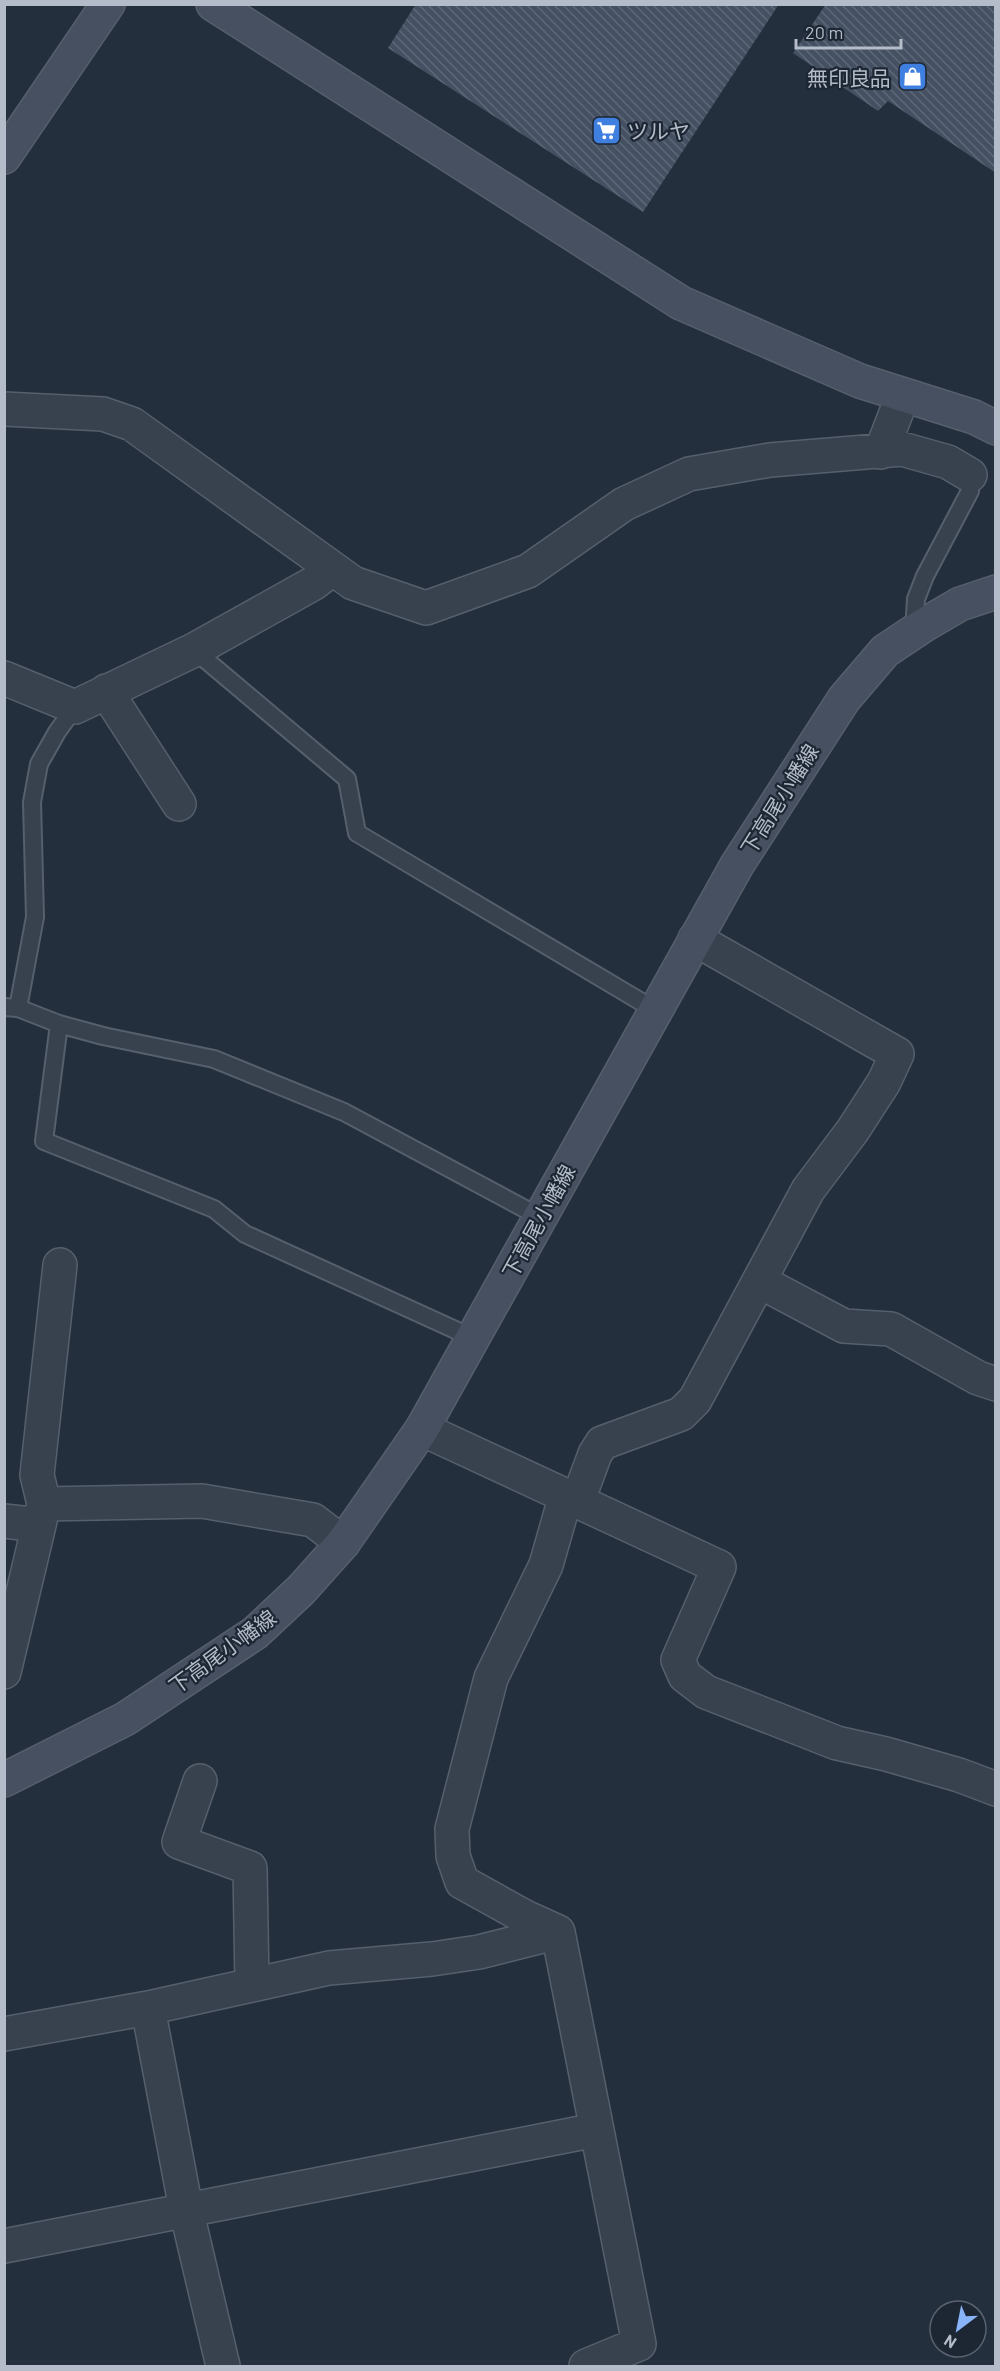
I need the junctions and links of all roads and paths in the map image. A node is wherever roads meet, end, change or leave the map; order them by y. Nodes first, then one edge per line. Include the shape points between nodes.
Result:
1 (108, 4) edge
2 (213, 4) edge
3 (4, 157) edge
4 (903, 395) junction
5 (4, 409) edge
6 (996, 428) edge
7 (881, 452) junction
8 (970, 475) joint
9 (332, 569) junction
10 (996, 592) edge
11 (914, 632) junction
12 (194, 650) junction
13 (4, 678) edge
14 (106, 692) junction
15 (75, 707) junction
16 (178, 804) dead end
17 (695, 939) junction
18 (11, 1007) edge
19 (656, 1010) junction
20 (58, 1024) junction
21 (540, 1217) junction
22 (60, 1265) dead end
23 (759, 1281) junction
24 (473, 1338) junction
25 (996, 1384) edge
26 (422, 1429) junction
27 (572, 1498) junction
28 (41, 1515) junction
29 (4, 1521) edge
30 (342, 1543) junction
31 (4, 1672) edge
32 (4, 1780) edge
33 (200, 1781) dead end
34 (996, 1789) edge
35 (558, 1932) junction
36 (252, 1985) junction
37 (148, 2008) junction
38 (4, 2034) edge
39 (596, 2130) junction
40 (186, 2210) junction
41 (4, 2246) edge
42 (223, 2367) edge
43 (586, 2367) edge

1 - 3 main road
2 - 4 main road via 681,303 860,381
4 - 6 main road via 974,417
4 - 7 street
5 - 9 street via 103,414 132,424
7 - 8 street via 902,449 948,462
7 - 9 street via 770,460 688,474 624,504 528,571 426,608 353,584
8 - 11 lane via 970,491 916,599
9 - 12 street
10 - 11 main road, 下高尾小幡線 via 960,604
11 - 17 main road, 下高尾小幡線 via 885,651 844,699 737,865
12 - 14 street
12 - 19 lane via 346,779 357,833
13 - 15 street
14 - 15 street
14 - 16 street
15 - 18 lane via 39,764 32,802 35,917
17 - 19 main road, 下高尾小幡線
17 - 23 street via 897,1054 853,1130 808,1190
18 - 20 lane
19 - 21 main road, 下高尾小幡線
20 - 21 lane via 214,1059 344,1112
20 - 24 lane via 44,1141 214,1209 245,1234
21 - 24 main road, 下高尾小幡線
22 - 28 street via 37,1475
23 - 25 street via 844,1326 891,1329 978,1378
23 - 27 street via 695,1400 681,1414 602,1443
24 - 26 main road, 下高尾小幡線
26 - 27 street
26 - 30 main road, 下高尾小幡線
27 - 34 street via 719,1568 678,1660 685,1676 706,1692 837,1743 959,1775
27 - 35 street via 546,1565 491,1678 452,1829 453,1856 462,1882
28 - 29 street
28 - 30 street via 202,1502 314,1520
28 - 31 street
30 - 32 main road, 下高尾小幡線 via 301,1590 255,1633 125,1719
33 - 36 street via 178,1842 250,1868
35 - 36 street via 478,1952 328,1968
35 - 39 street
36 - 37 street
37 - 38 street
37 - 40 street
39 - 40 street
39 - 43 street via 639,2343
40 - 41 street
40 - 42 street

